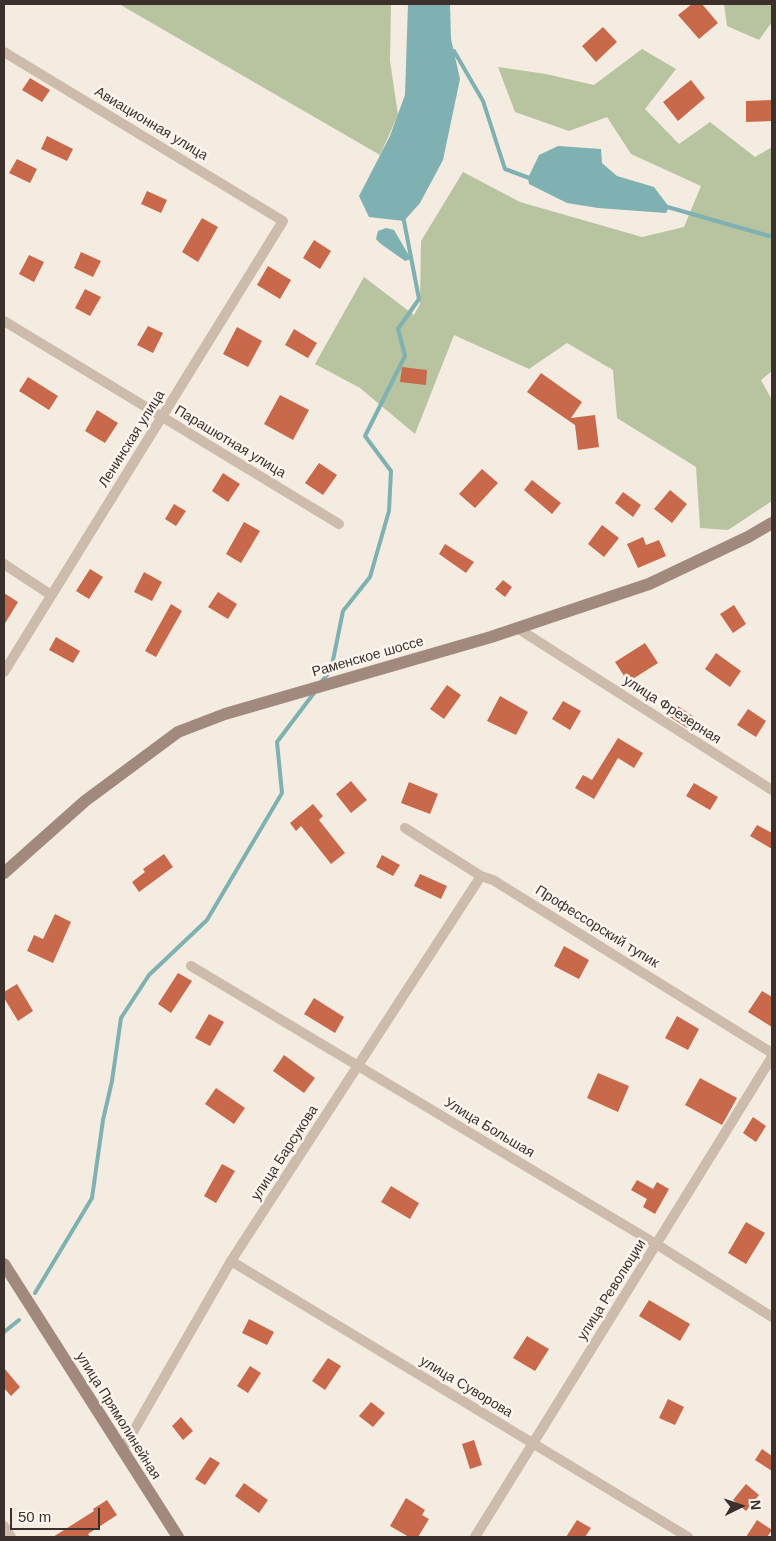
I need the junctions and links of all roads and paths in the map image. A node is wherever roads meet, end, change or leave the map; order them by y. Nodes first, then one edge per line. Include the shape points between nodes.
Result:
1 (4, 52) edge
2 (283, 220) joint
3 (4, 321) edge
4 (162, 417) junction
5 (772, 522) edge
6 (339, 524) dead end
7 (4, 564) edge
8 (51, 595) junction
9 (517, 628) junction
10 (4, 672) edge
11 (772, 790) edge
12 (405, 828) dead end
13 (6, 869) edge
14 (480, 876) junction
15 (191, 966) dead end
16 (772, 1053) edge
17 (772, 1057) edge
18 (358, 1066) junction
19 (656, 1244) junction
20 (231, 1261) junction
21 (4, 1264) edge
22 (772, 1317) edge
23 (534, 1444) junction
24 (122, 1450) junction
25 (4, 1526) edge
26 (11, 1537) edge
27 (178, 1537) edge
28 (475, 1537) edge
29 (688, 1537) edge

1 - 2 street, Авиационная улица
2 - 4 street, Ленинская улица
3 - 4 street, Парашютная улица
4 - 6 street, Парашютная улица
4 - 8 street, Ленинская улица
5 - 9 main road, Раменское шоссе via 748,538 648,584
7 - 8 street
8 - 10 street, Ленинская улица
9 - 11 street, улица Фрезерная
9 - 13 main road, Раменское шоссе via 225,714 178,732 85,801
12 - 14 street, Профессорский тупик
14 - 16 street, Профессорский тупик via 493,880
14 - 18 street, улица Барсукова
15 - 18 street, Улица Большая
17 - 19 street, улица Революции
18 - 19 street, Улица Большая
18 - 20 street, улица Барсукова
19 - 22 street, Улица Большая
19 - 23 street, улица Революции
20 - 23 street, улица Суворова
20 - 24 street, улица Барсукова
21 - 24 main road, улица Прямолинейная
23 - 28 street, улица Революции
23 - 29 street, улица Суворова
24 - 27 main road, улица Прямолинейная
25 - 26 street

